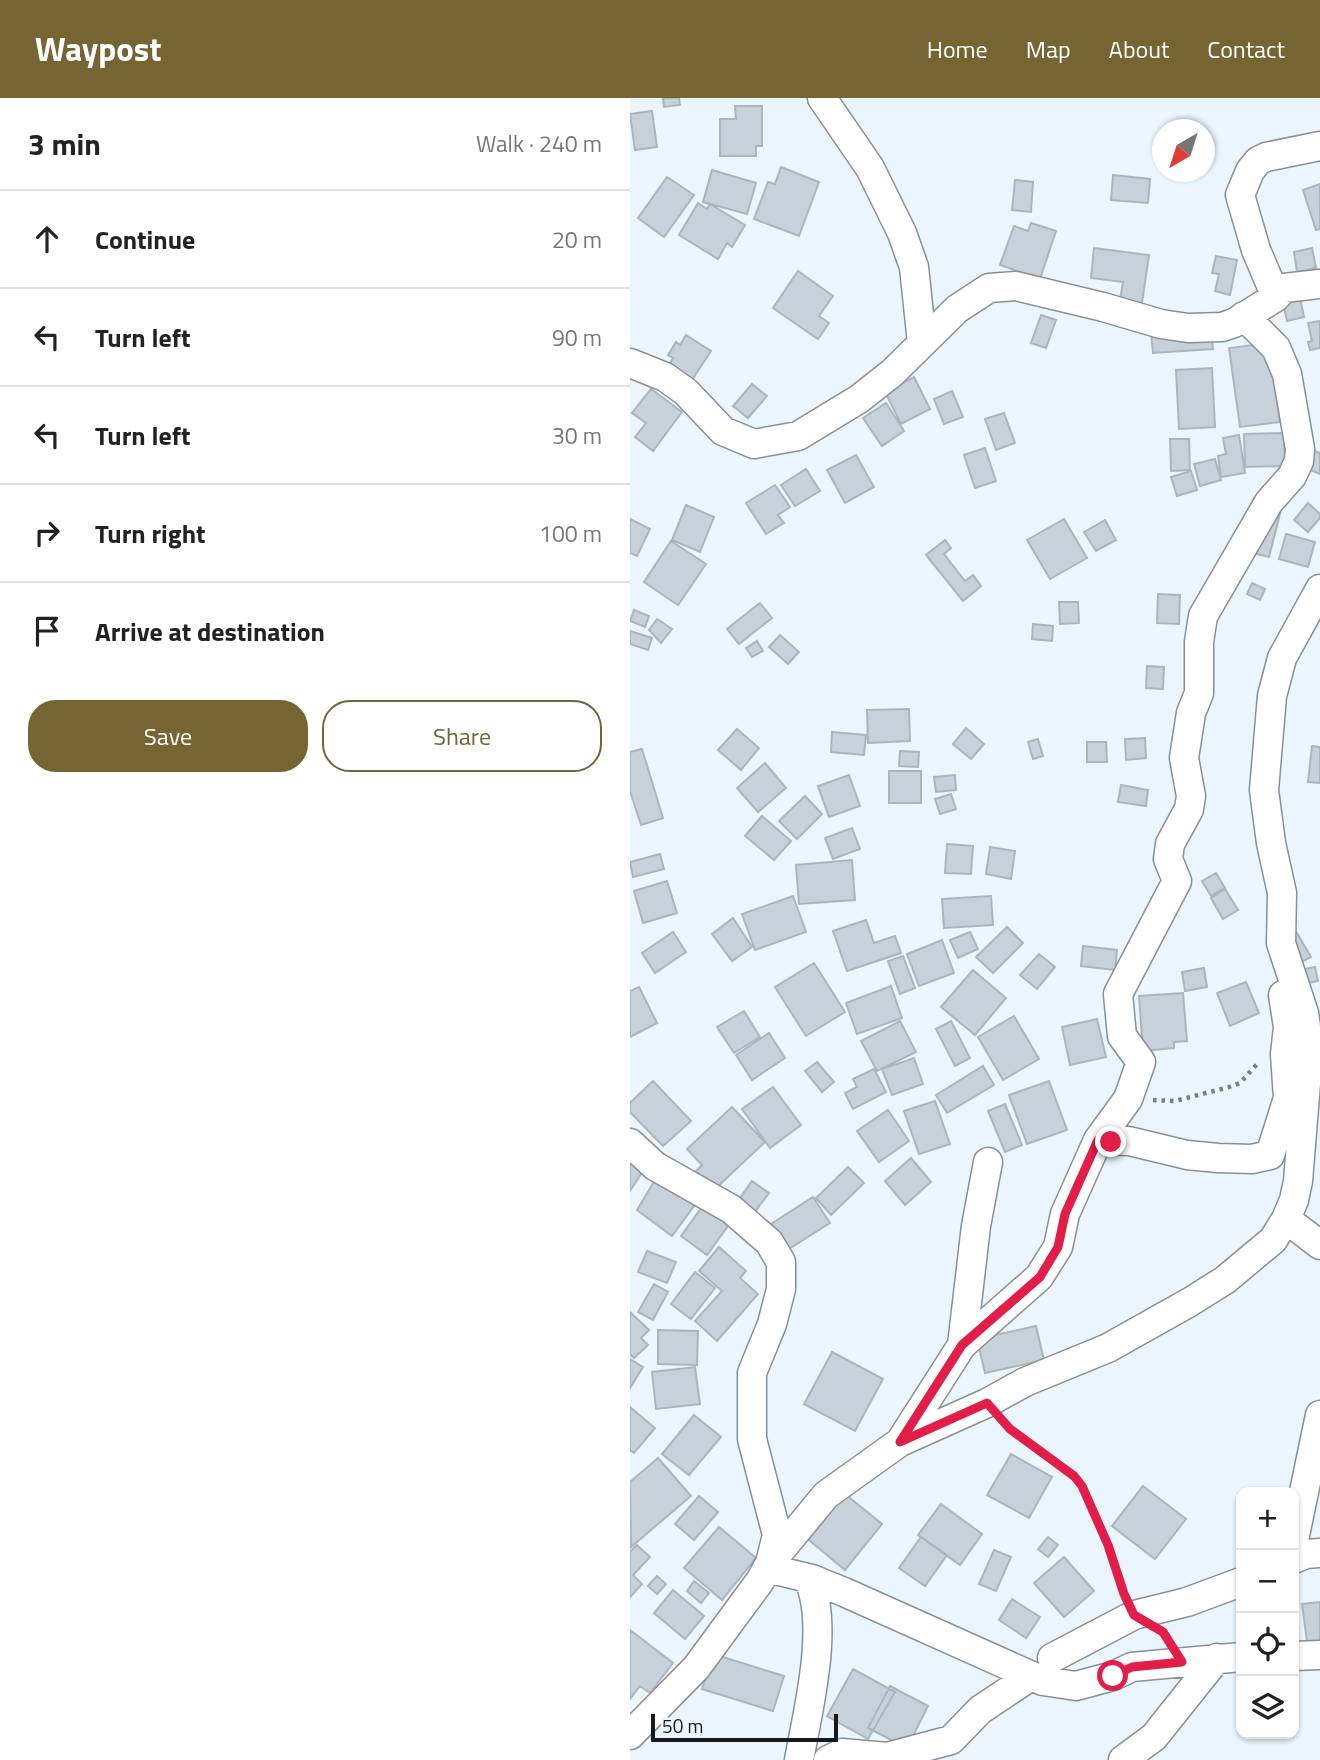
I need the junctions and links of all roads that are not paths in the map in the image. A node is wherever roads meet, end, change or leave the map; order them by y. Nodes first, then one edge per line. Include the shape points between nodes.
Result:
1 (822, 98) edge
2 (1320, 146) edge
3 (1320, 284) edge
4 (1276, 298) junction
5 (1244, 316) junction
6 (922, 343) junction
7 (630, 363) edge
8 (1320, 590) edge
9 (1283, 993) dead end
10 (1098, 1140) junction
11 (630, 1143) edge
12 (988, 1162) dead end
13 (1286, 1219) junction
14 (1320, 1245) edge
15 (962, 1345) junction
16 (1320, 1415) edge
17 (900, 1442) junction
18 (1299, 1516) edge
19 (1320, 1553) edge
20 (1299, 1557) edge
21 (769, 1566) junction
22 (808, 1578) junction
23 (1236, 1584) edge
24 (1320, 1654) edge
25 (1299, 1656) edge
26 (1229, 1658) edge
27 (1042, 1667) junction
28 (630, 1735) edge
29 (799, 1760) edge
30 (828, 1760) edge
31 (1123, 1760) edge

1 - 6 street via 870,168 902,233 914,267
2 - 4 street via 1258,161 1240,195
3 - 4 street via 1284,288
4 - 5 street
5 - 6 street via 1222,327 1188,328 1016,286 989,288 957,309
5 - 10 street via 1276,348 1287,374 1299,461 1269,502 1203,616 1199,693 1184,758 1191,796 1168,859 1177,881 1118,994 1122,1036 1141,1062 1128,1099
6 - 7 street via 859,399 798,436 754,444 723,431 665,377
8 - 13 street via 1282,658 1272,696 1264,790 1282,893 1281,943 1304,1013 1308,1042 1298,1181
9 - 10 street via 1288,1098 1270,1154 1252,1159 1218,1158 1129,1141
10 - 15 street via 1049,1264
11 - 21 street via 655,1166 732,1209 769,1242 781,1262 781,1289 751,1386 752,1438 777,1535
12 - 15 street
13 - 14 street
13 - 17 street via 1256,1255 1190,1303 1108,1348
15 - 17 street
16 - 18 street
17 - 21 street via 826,1495
19 - 20 street
21 - 22 street
21 - 28 street via 696,1668
22 - 27 street
22 - 29 street via 817,1602 817,1640
23 - 27 street via 1134,1615
24 - 25 street
26 - 27 street via 1132,1667 1076,1686 1043,1681
26 - 31 street via 1154,1737
27 - 30 street via 980,1710 951,1740 887,1756 842,1753

